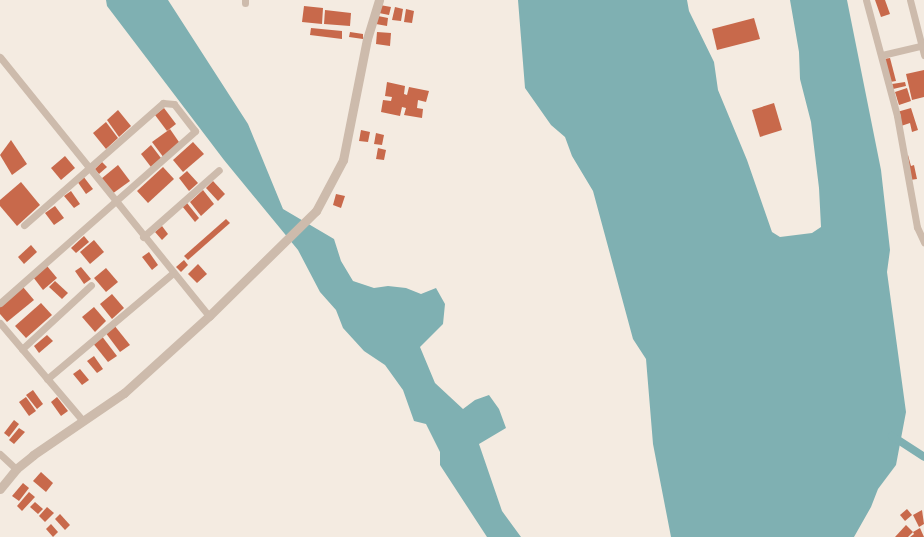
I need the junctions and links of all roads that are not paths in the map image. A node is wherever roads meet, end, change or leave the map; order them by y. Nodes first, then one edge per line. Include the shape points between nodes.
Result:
1 (379, 0) edge
2 (866, 0) edge
3 (910, 0) edge
4 (923, 45) edge
5 (882, 55) junction
6 (924, 55) edge
7 (0, 57) edge
8 (90, 170) junction
9 (219, 170) dead end
10 (116, 203) junction
11 (24, 225) dead end
12 (143, 237) junction
13 (924, 242) edge
14 (173, 273) junction
15 (91, 285) dead end
16 (0, 303) edge
17 (209, 316) junction
18 (0, 323) edge
19 (22, 349) junction
20 (48, 379) junction
21 (84, 421) junction
22 (0, 454) edge
23 (16, 469) junction
24 (0, 488) edge

1 - 17 street via 367,39 343,160 316,211
2 - 5 street
3 - 4 street
4 - 5 street
4 - 6 street
5 - 13 street via 897,116 917,228
7 - 8 street
8 - 10 street
8 - 10 street via 163,103 174,104 189,121 195,132
8 - 11 street
9 - 12 street
10 - 12 street
10 - 16 street
12 - 14 street
14 - 17 street
14 - 20 street
15 - 19 street
17 - 21 street via 124,393
18 - 19 street
19 - 20 street
20 - 21 street
21 - 23 street
22 - 23 street
23 - 24 street

